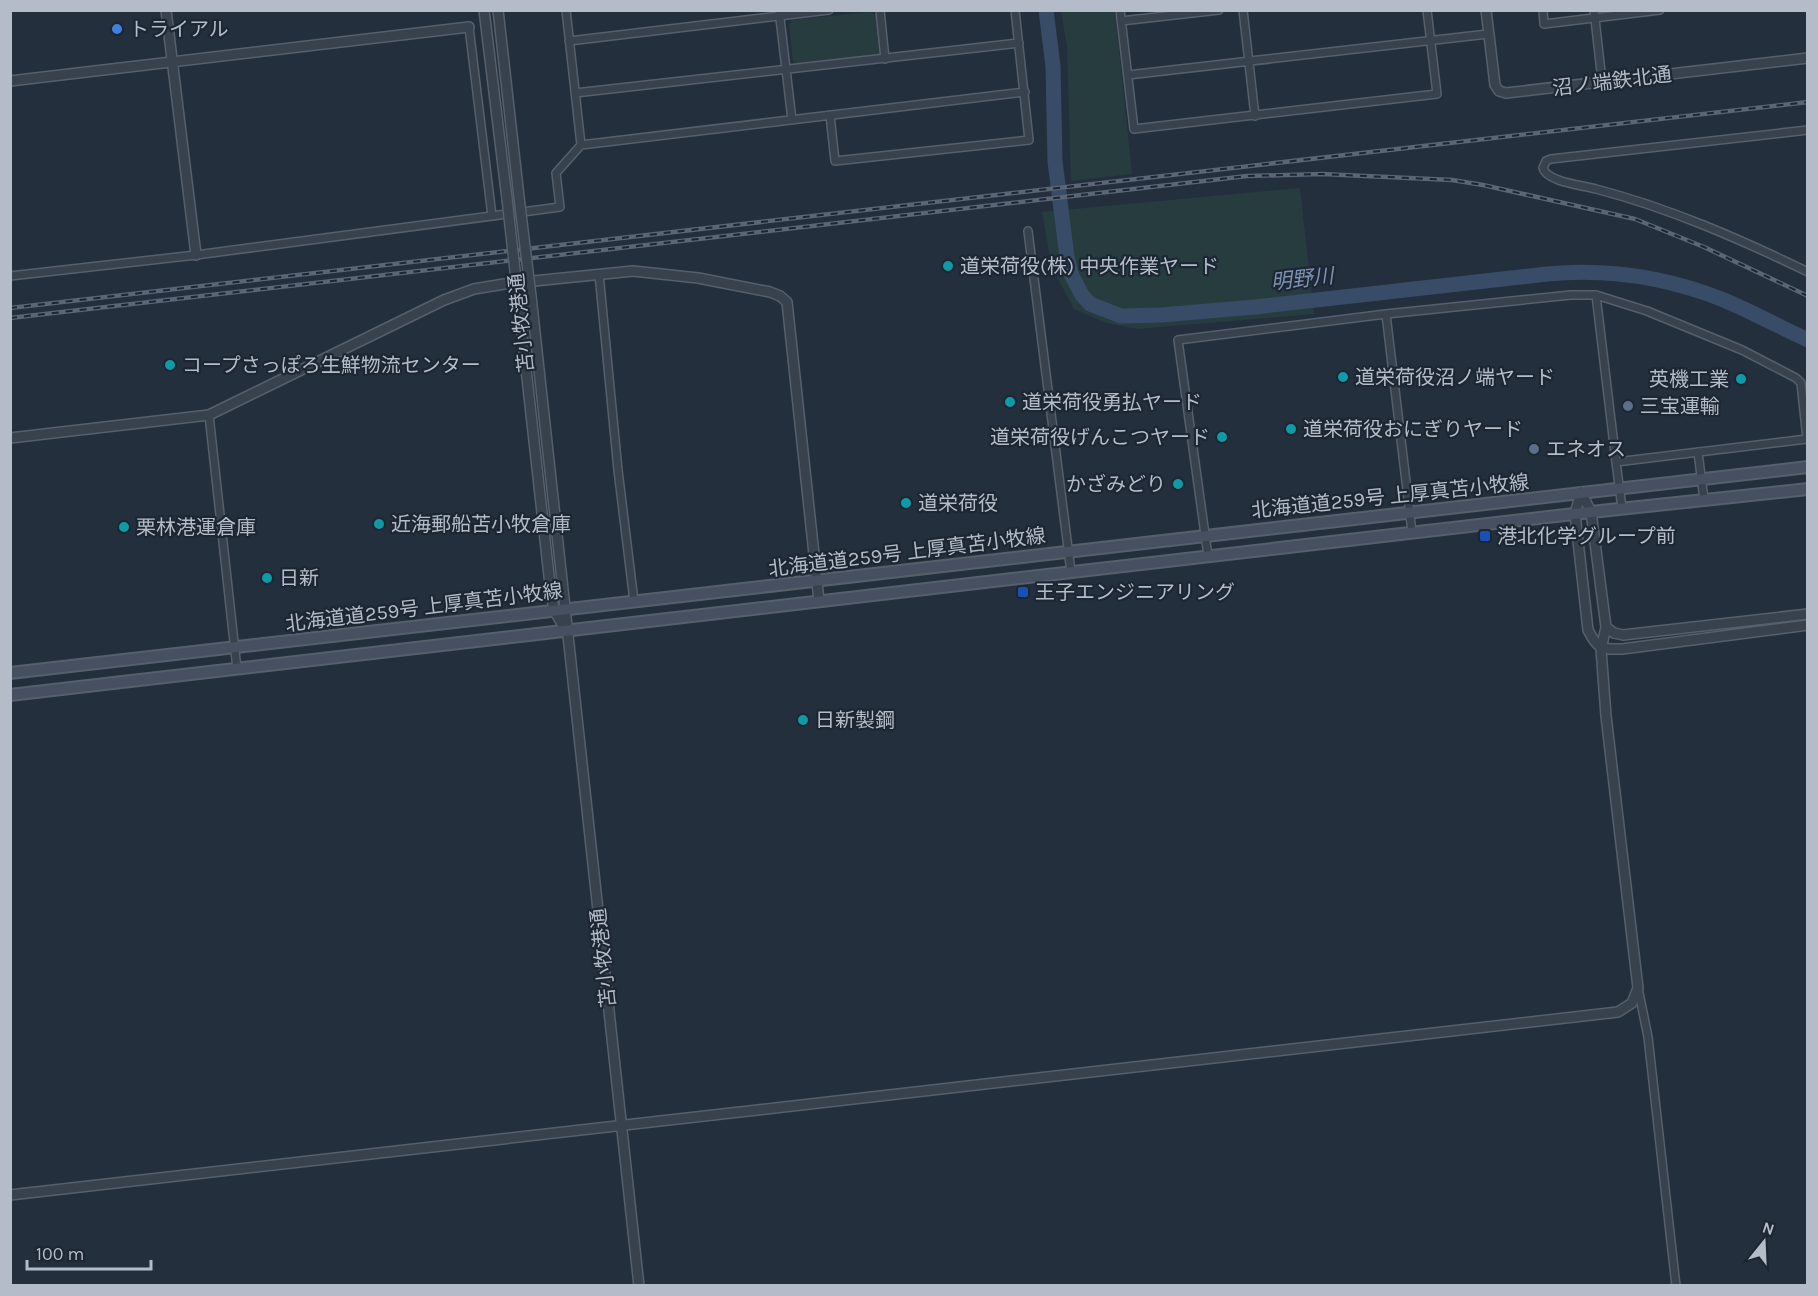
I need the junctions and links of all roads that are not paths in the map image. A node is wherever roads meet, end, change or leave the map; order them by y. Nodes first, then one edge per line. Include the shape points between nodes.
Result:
1 (166, 10) edge
2 (484, 10) edge
3 (498, 10) edge
4 (566, 10) edge
5 (829, 10) edge
6 (880, 10) edge
7 (1015, 10) edge
8 (1120, 10) edge
9 (1219, 10) edge
10 (1243, 10) edge
11 (1427, 10) edge
12 (1486, 10) edge
13 (1543, 10) edge
14 (1660, 10) edge
15 (780, 13) edge
16 (1594, 14) edge
17 (1121, 21) junction
18 (469, 27) joint
19 (1488, 34) junction
20 (568, 40) junction
21 (1431, 41) junction
22 (1019, 44) junction
23 (1808, 58) edge
24 (885, 59) junction
25 (1249, 61) junction
26 (172, 63) junction
27 (786, 70) junction
28 (1128, 75) junction
29 (10, 81) edge
30 (1602, 81) junction
31 (1025, 92) junction
32 (575, 93) junction
33 (830, 115) junction
34 (1255, 116) junction
35 (792, 120) junction
36 (1808, 130) edge
37 (581, 145) junction
38 (492, 216) junction
39 (1028, 231) dead end
40 (196, 255) junction
41 (1808, 272) edge
42 (598, 273) junction
43 (10, 276) edge
44 (1596, 295) junction
45 (1386, 314) junction
46 (209, 415) junction
47 (10, 438) edge
48 (1698, 452) junction
49 (1616, 462) junction
50 (1808, 467) edge
51 (1701, 479) junction
52 (1620, 488) junction
53 (1808, 489) edge
54 (1581, 492) junction
55 (1704, 500) junction
56 (1622, 508) junction
57 (1409, 511) junction
58 (1591, 512) junction
59 (1575, 514) junction
60 (1412, 532) junction
61 (1205, 535) junction
62 (1068, 551) junction
63 (1208, 556) junction
64 (1071, 572) junction
65 (816, 580) junction
66 (634, 601) junction
67 (819, 601) junction
68 (566, 609) junction
69 (554, 610) junction
70 (1808, 614) edge
71 (1808, 625) edge
72 (1605, 627) junction
73 (566, 631) junction
74 (234, 647) junction
75 (1601, 649) junction
76 (237, 669) junction
77 (10, 673) edge
78 (10, 695) edge
79 (1638, 988) junction
80 (622, 1125) junction
81 (10, 1195) edge
82 (639, 1286) edge
83 (1676, 1286) edge

1 - 26 street
2 - 69 street, 苫小牧港通, bridge
3 - 68 street, 苫小牧港通, bridge
4 - 20 street
5 - 15 street
6 - 24 street
7 - 22 street
8 - 17 street
9 - 17 street
10 - 25 street
11 - 21 street
12 - 19 street, 沼ノ端鉄北通
13 - 16 street via 1544,24
14 - 16 street
15 - 20 street
15 - 27 street
16 - 30 street
17 - 28 street
18 - 26 street
18 - 38 street
19 - 21 street
19 - 30 street, 沼ノ端鉄北通 via 1499,91
20 - 32 street
21 - 25 street
21 - 34 street via 1437,94
22 - 24 street
22 - 31 street
23 - 30 street, 沼ノ端鉄北通
24 - 27 street
25 - 28 street
25 - 34 street
26 - 29 street
26 - 40 street
27 - 32 street
27 - 35 street
28 - 34 street via 1134,129
31 - 33 street
31 - 33 street via 1029,140 835,161
32 - 37 street
33 - 35 street
35 - 37 street
36 - 41 street via 1551,159 1543,168 1551,178 1680,216
37 - 38 street via 556,173 560,207
38 - 40 street
39 - 62 street
40 - 43 street
42 - 46 street via 474,289
42 - 65 street via 633,271 698,278 770,292 787,302
42 - 66 street
44 - 45 street via 1571,294
44 - 48 street via 1705,334 1801,383 1807,439
44 - 49 street
45 - 57 street
45 - 61 street via 1178,340
46 - 47 street
46 - 74 street
48 - 49 street
48 - 51 street
49 - 52 street
50 - 51 main road, 北海道道259号 上厚真苫小牧線
51 - 52 main road, 北海道道259号 上厚真苫小牧線
51 - 55 street
52 - 54 main road, 北海道道259号 上厚真苫小牧線
52 - 56 street
53 - 55 main road, 北海道道259号 上厚真苫小牧線
54 - 57 main road, 北海道道259号 上厚真苫小牧線
54 - 58 street
54 - 59 street
55 - 56 main road, 北海道道259号 上厚真苫小牧線
56 - 58 main road, 北海道道259号 上厚真苫小牧線
57 - 60 street
57 - 61 main road, 北海道道259号 上厚真苫小牧線
58 - 59 main road, 北海道道259号 上厚真苫小牧線
58 - 72 street
59 - 60 main road, 北海道道259号 上厚真苫小牧線
59 - 75 street via 1588,630
60 - 63 main road, 北海道道259号 上厚真苫小牧線
61 - 62 main road, 北海道道259号 上厚真苫小牧線
61 - 63 street
62 - 64 street
62 - 65 main road, 北海道道259号 上厚真苫小牧線
63 - 64 main road, 北海道道259号 上厚真苫小牧線
64 - 67 main road, 北海道道259号 上厚真苫小牧線
65 - 66 main road, 北海道道259号 上厚真苫小牧線
65 - 67 street
66 - 68 main road, 北海道道259号 上厚真苫小牧線
67 - 73 main road, 北海道道259号 上厚真苫小牧線
68 - 69 main road, 北海道道259号 上厚真苫小牧線
68 - 73 street, 苫小牧港通
69 - 73 street, 苫小牧港通
69 - 74 main road, 北海道道259号 上厚真苫小牧線
70 - 72 street via 1623,635
71 - 75 street via 1622,650
72 - 75 street
73 - 76 main road, 北海道道259号 上厚真苫小牧線
73 - 80 street, 苫小牧港通
74 - 76 street
74 - 77 main road, 北海道道259号 上厚真苫小牧線
75 - 79 street
76 - 78 main road, 北海道道259号 上厚真苫小牧線
79 - 80 street via 1632,1003 1618,1012
79 - 83 street via 1648,1037
80 - 81 street
80 - 82 street, 苫小牧港通

